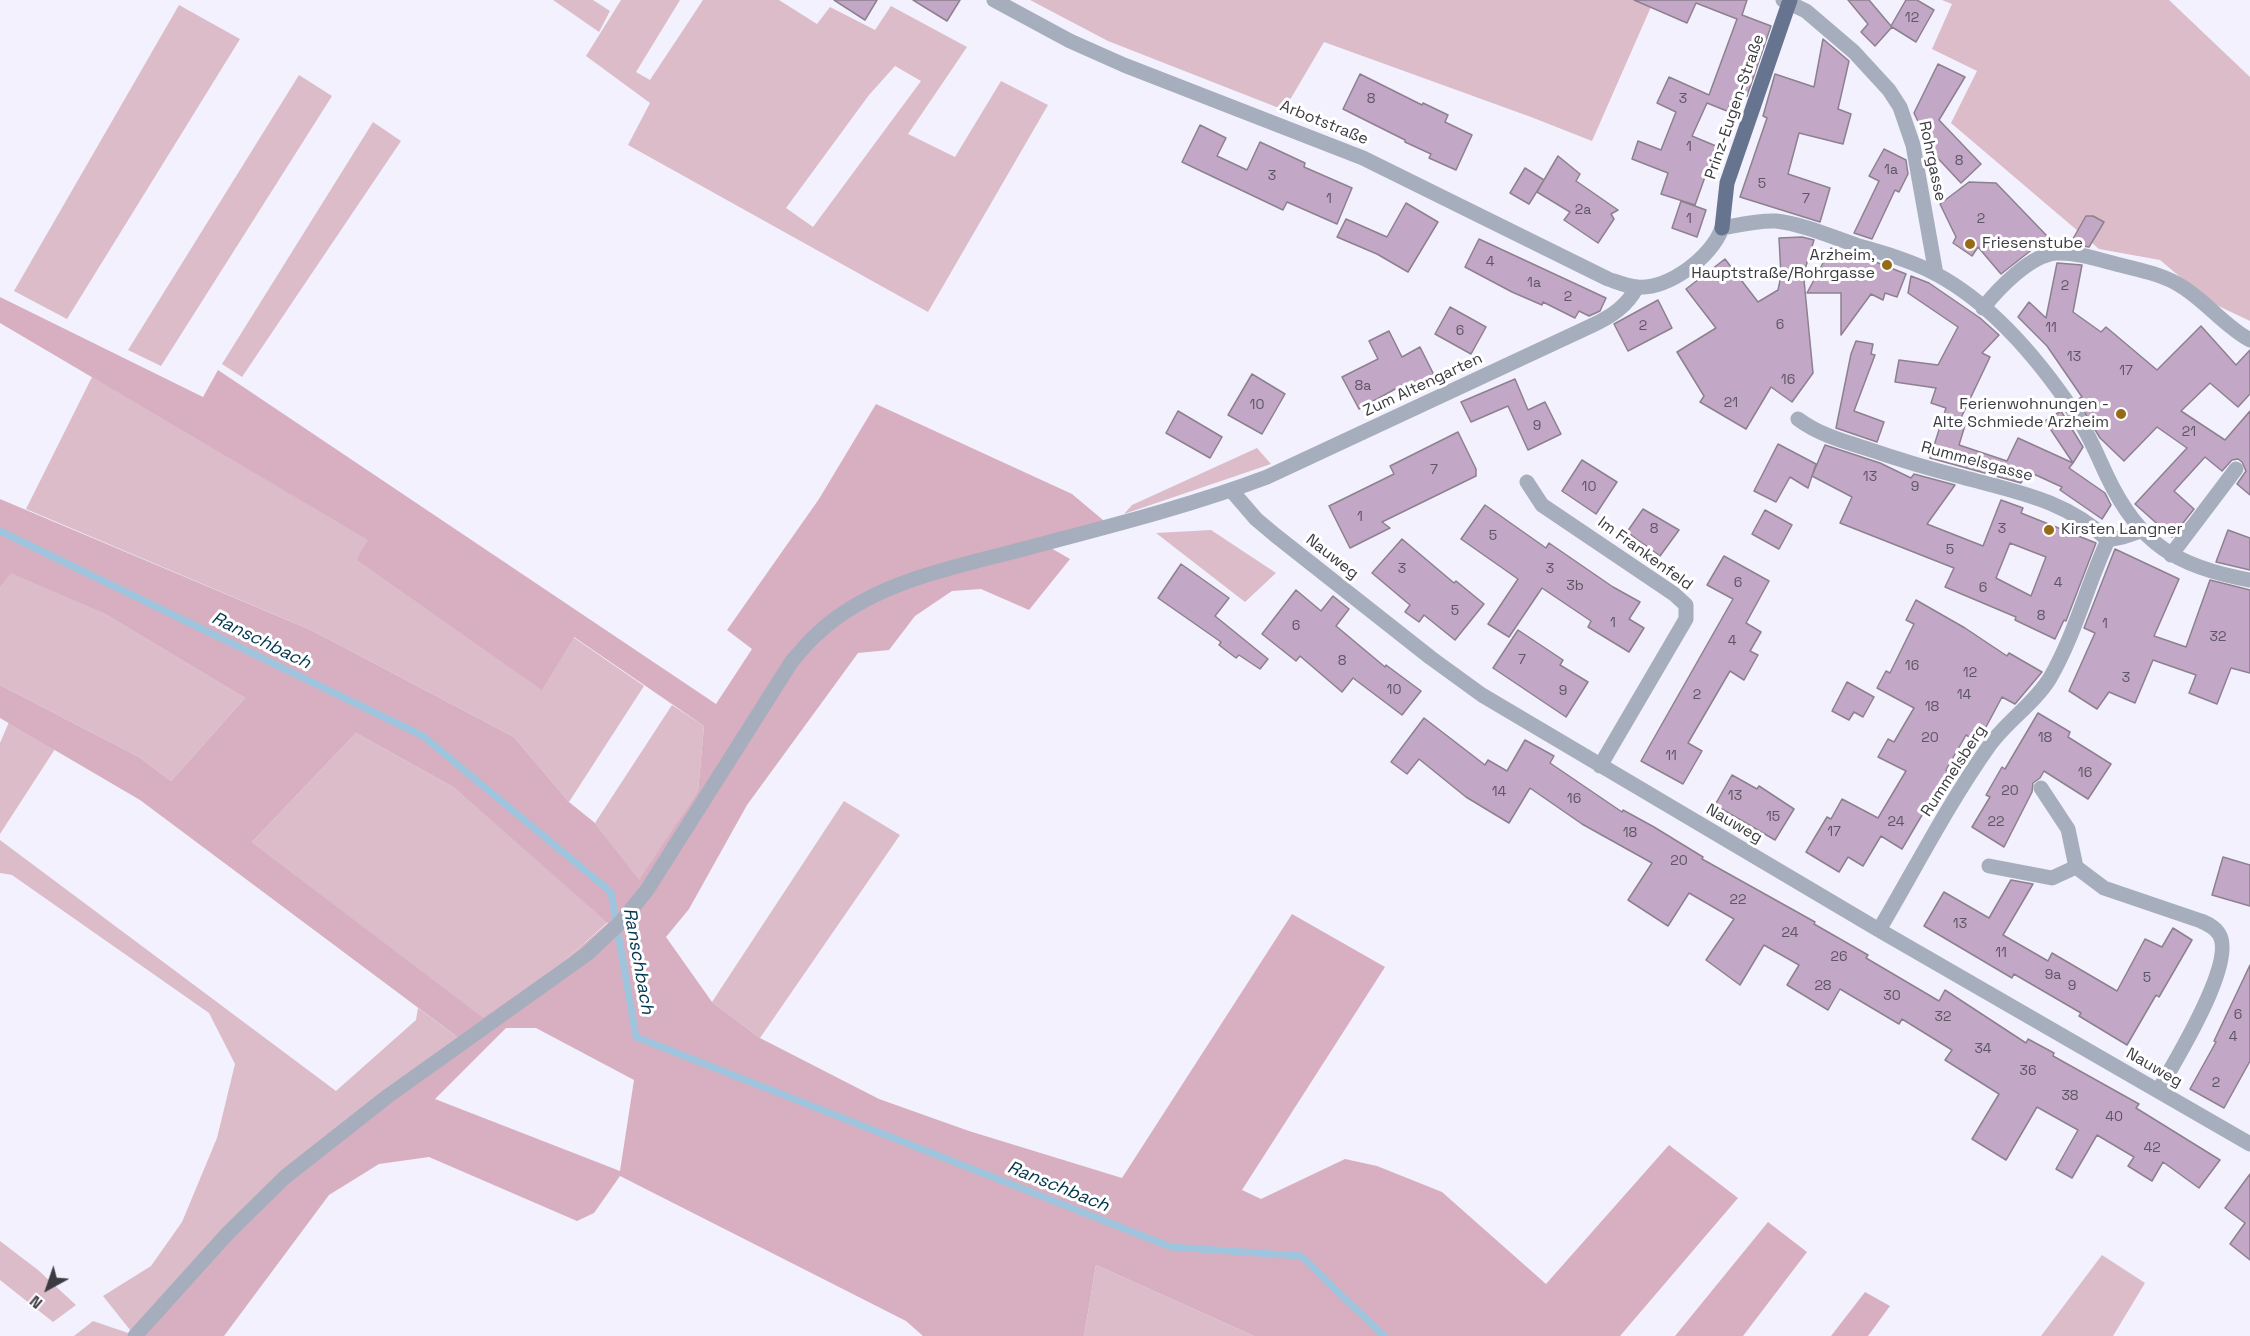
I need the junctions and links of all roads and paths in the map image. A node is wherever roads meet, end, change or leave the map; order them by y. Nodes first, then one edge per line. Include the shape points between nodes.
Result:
1 (994, 0) edge
2 (1787, 1) edge
3 (1722, 228) junction
4 (1936, 274) junction
5 (1637, 287) junction
6 (1983, 308) junction
7 (2250, 340) edge
8 (1798, 419) dead end
9 (2236, 469) dead end
10 (1527, 482) dead end
11 (1231, 490) junction
12 (2140, 531) junction
13 (2108, 540) junction
14 (2171, 555) junction
15 (2250, 580) edge
16 (1600, 766) junction
17 (2041, 788) dead end
18 (1989, 866) dead end
19 (2076, 867) junction
20 (1879, 930) junction
21 (2158, 1091) junction
22 (2250, 1144) edge
23 (135, 1336) edge

1 - 5 street, Arbotstraße via 1070,41 1363,158 1608,279
2 - 3 main road, Prinz-Eugen-Straße via 1727,183
2 - 4 street, Rohrgasse via 1806,11 1854,52 1890,90 1900,107 1913,145
3 - 4 street via 1776,221
3 - 5 street via 1714,244 1693,264 1659,284
4 - 6 street
5 - 11 street, Zum Altengarten via 1625,305 1593,325 1278,472
6 - 7 street via 2011,278 2039,259 2069,255 2141,271 2180,285
6 - 12 street via 2023,346 2075,413 2115,492
8 - 13 street, Rummelsgasse via 1833,438 2057,504 2088,522
9 - 14 street
10 - 16 street, Im Frankenfeld via 1542,505 1686,605 1686,619
11 - 16 street, Nauweg via 1275,536 1431,658 1482,695
11 - 23 street, Zum Altengarten via 905,582 863,602 817,634 792,661 647,890 616,927 564,972 388,1096 285,1178 228,1233
12 - 13 street
12 - 14 street
13 - 20 street, Rummelsberg via 2049,680 2002,729 1980,759
14 - 15 street
16 - 20 street, Nauweg
17 - 19 street via 2068,829
18 - 19 street via 2052,878
19 - 21 street via 2104,888 2201,921 2220,935 2222,956 2213,985
20 - 21 street, Nauweg
21 - 22 street, Nauweg

